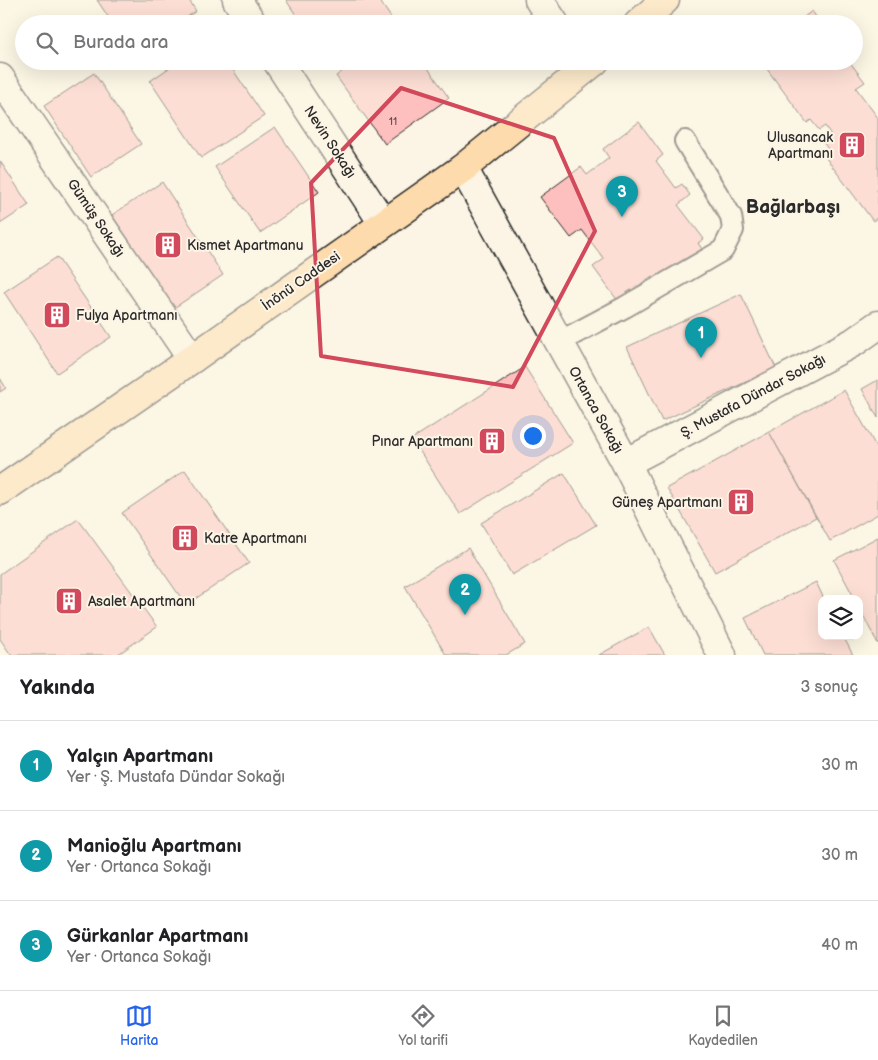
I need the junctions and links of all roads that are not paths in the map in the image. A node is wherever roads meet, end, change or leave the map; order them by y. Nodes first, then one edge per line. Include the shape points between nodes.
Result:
1 (237, 0) edge
2 (538, 0) edge
3 (665, 0) edge
4 (247, 15) edge
5 (549, 15) edge
6 (648, 15) edge
7 (283, 70) edge
8 (581, 70) edge
9 (0, 78) edge
10 (685, 141) dead end
11 (463, 168) junction
12 (383, 223) junction
13 (878, 325) edge
14 (559, 342) junction
15 (192, 358) junction
16 (626, 463) junction
17 (0, 492) edge
18 (722, 655) edge

1 - 4 street
2 - 5 street
3 - 6 main road
7 - 12 street, Nevin Sokağı
8 - 11 main road, İnönü Caddesi
9 - 15 street, Gümüş Sokağı
10 - 14 lane via 731,216 733,230 723,250
11 - 12 main road, İnönü Caddesi
11 - 14 street, Ortanca Sokağı
12 - 15 main road, İnönü Caddesi
13 - 16 street, Ş. Mustafa Dündar Sokağı via 854,342
14 - 16 street, Ortanca Sokağı
15 - 17 main road, İnönü Caddesi
16 - 18 street, Ortanca Sokağı

